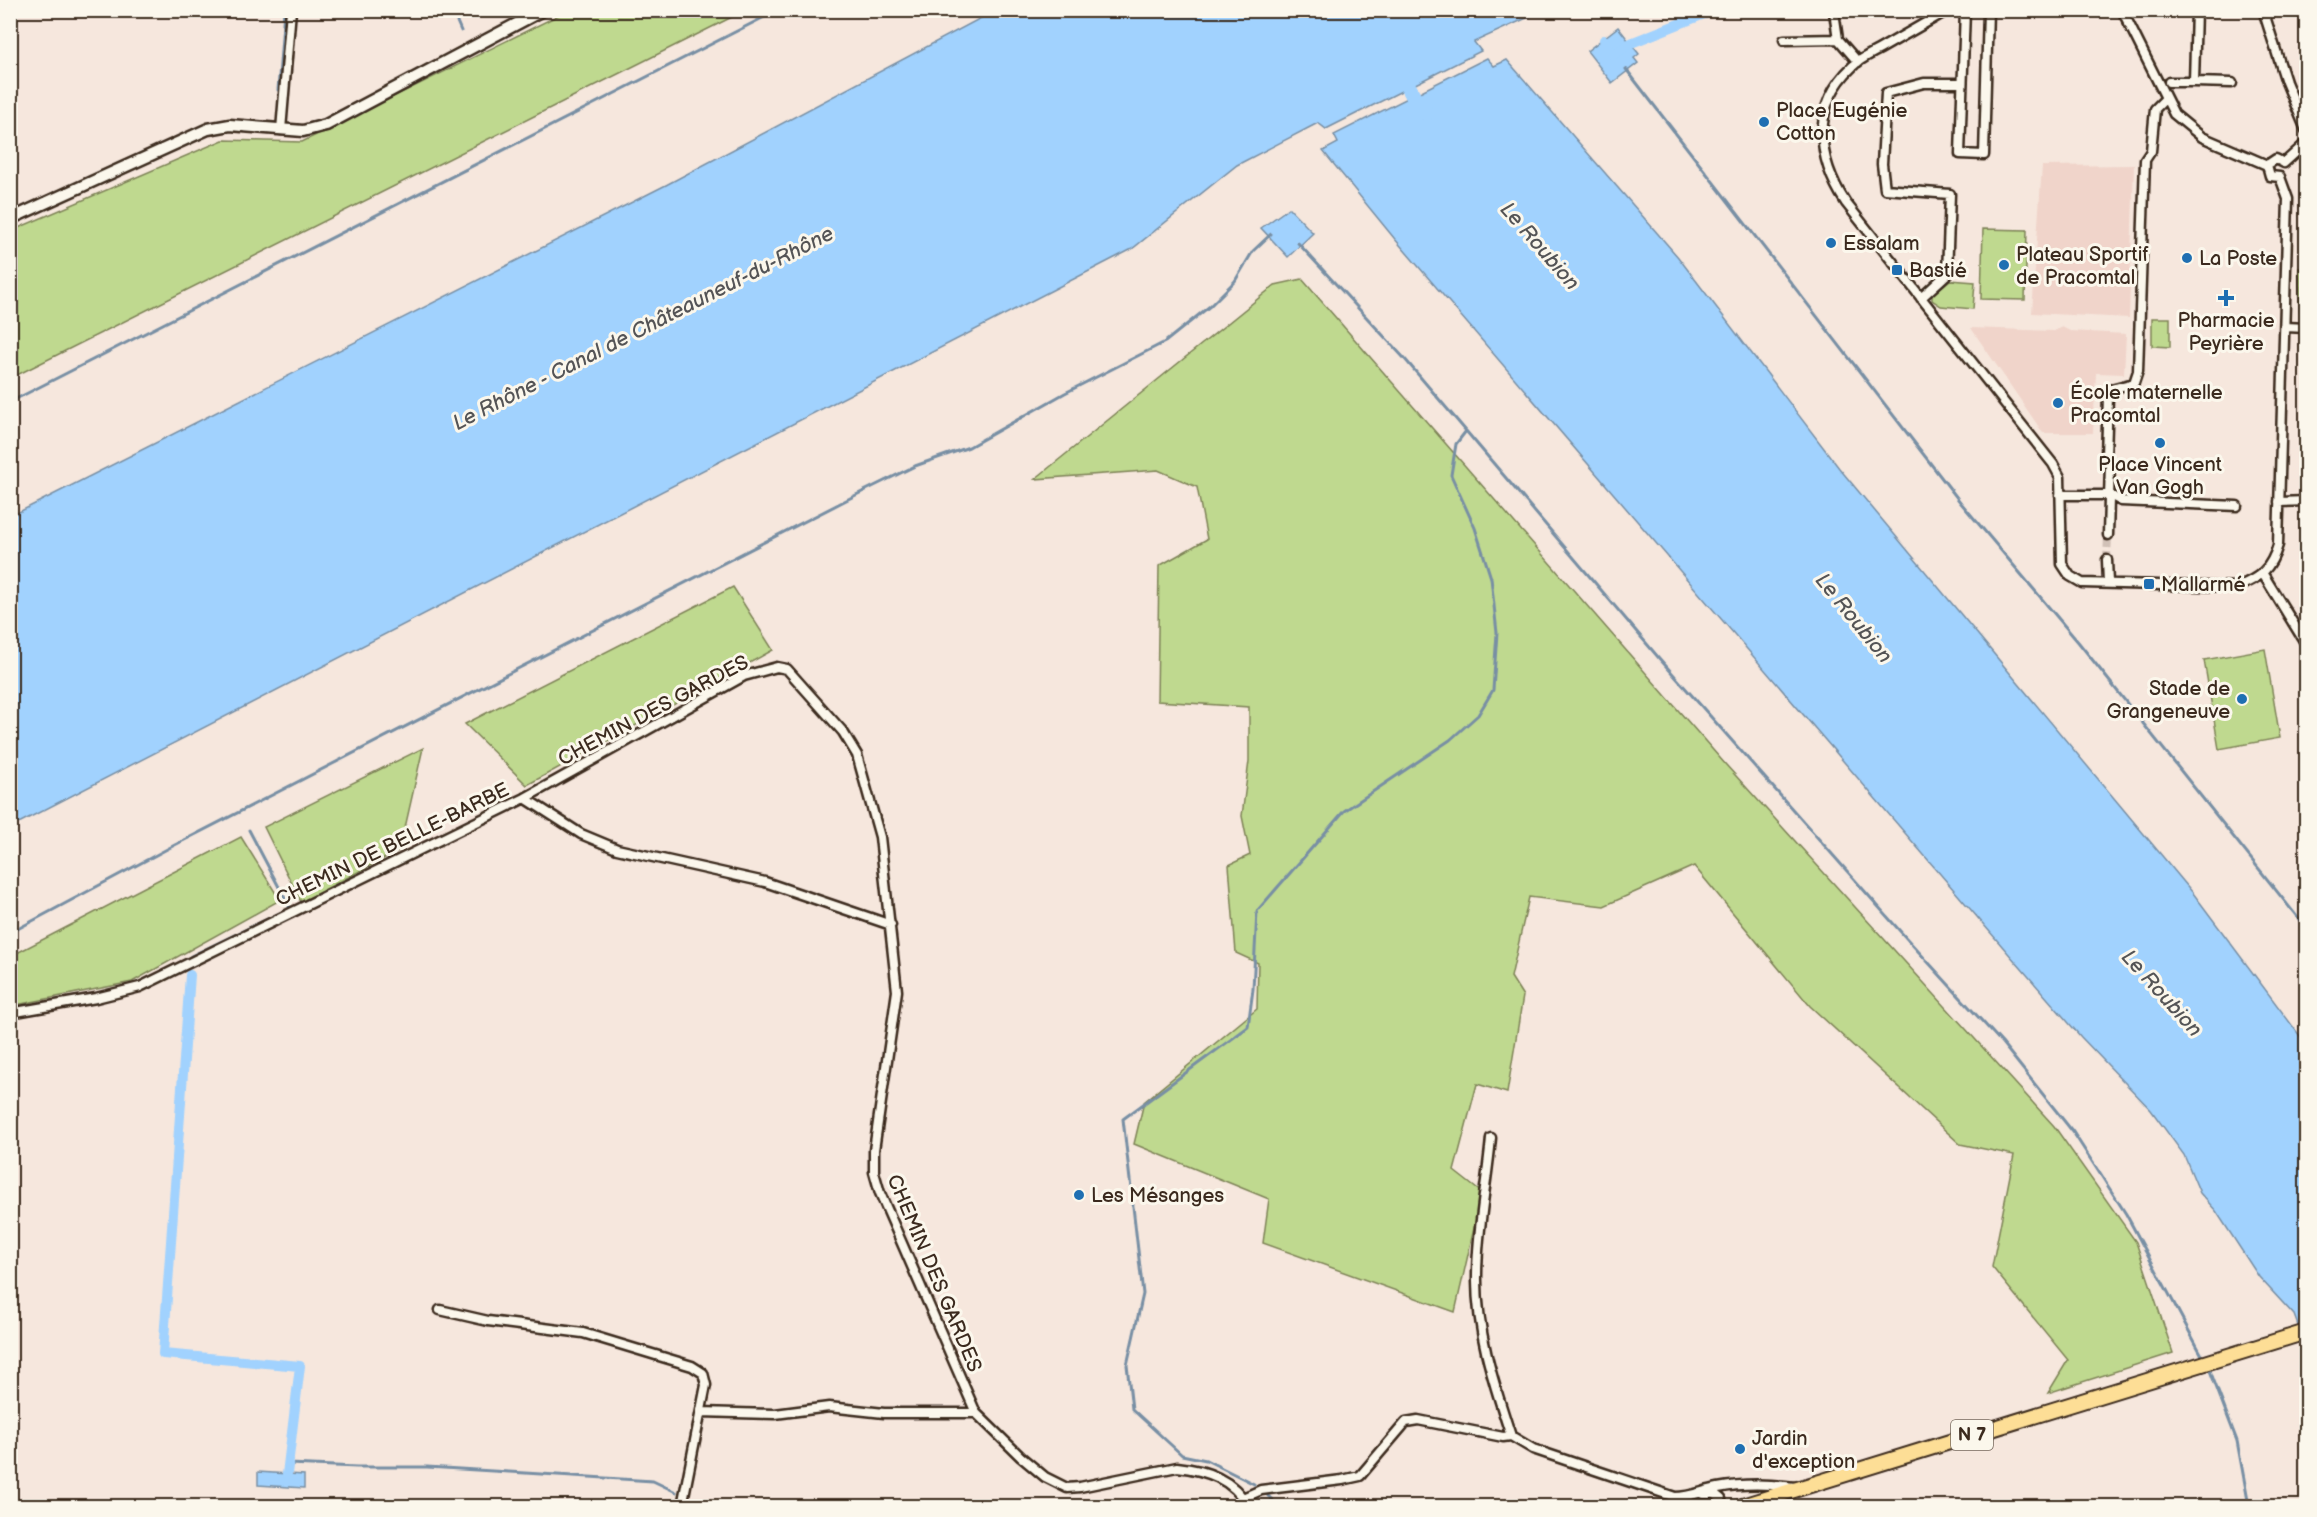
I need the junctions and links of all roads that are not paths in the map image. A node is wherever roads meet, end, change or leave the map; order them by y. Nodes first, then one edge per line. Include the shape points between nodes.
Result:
1 (291, 10) edge
2 (543, 10) edge
3 (1948, 10) edge
4 (1965, 10) edge
5 (1988, 10) edge
6 (2122, 10) edge
7 (2196, 10) edge
8 (2263, 10) edge
9 (1834, 12) dead end
10 (1838, 39) junction
11 (1784, 40) dead end
12 (1858, 62) junction
13 (1962, 82) junction
14 (2169, 82) dead end
15 (2194, 82) junction
16 (2232, 84) dead end
17 (2165, 99) junction
18 (280, 130) junction
19 (2307, 130) edge
20 (2307, 143) edge
21 (2284, 163) junction
22 (2267, 165) junction
23 (2280, 177) junction
24 (10, 219) edge
25 (1921, 298) junction
26 (2286, 327) junction
27 (2307, 328) edge
28 (2060, 495) junction
29 (2110, 495) junction
30 (2307, 501) edge
31 (2279, 502) junction
32 (2237, 506) dead end
33 (2108, 535) tunnel mouth
34 (2108, 560) tunnel mouth
35 (2263, 574) junction
36 (2108, 583) junction
37 (2306, 643) edge
38 (525, 798) junction
39 (891, 925) junction
40 (10, 1013) edge
41 (1491, 1138) dead end
42 (440, 1310) dead end
43 (2307, 1332) edge
44 (701, 1412) junction
45 (976, 1413) junction
46 (1512, 1436) junction
47 (1801, 1488) junction
48 (1701, 1494) junction
49 (1766, 1502) edge
50 (1247, 1504) edge
51 (682, 1506) edge
52 (1722, 1506) edge
53 (1742, 1506) edge

1 - 18 street
2 - 18 street via 326,125 303,131
3 - 12 street
4 - 13 street
5 - 13 street via 1984,155 1960,154
6 - 17 street
7 - 15 street
8 - 19 street via 2286,82
9 - 10 street
10 - 11 street
10 - 12 street
12 - 25 street via 1837,86 1824,117 1825,165 1846,203
13 - 25 street via 1924,83 1886,93 1882,165 1885,189 1950,194 1947,274
14 - 15 street
15 - 16 street
17 - 22 street via 2174,114 2195,133
17 - 29 street via 2155,109 2151,151 2145,160 2138,370 2134,383 2111,389 2108,397 2106,455 2110,463
18 - 24 street via 230,125 208,129
20 - 21 street
21 - 22 street via 2276,159
21 - 23 street via 2285,172
22 - 23 street via 2270,176
23 - 26 street via 2288,200
25 - 28 street via 2053,464 2060,477
26 - 27 street
26 - 31 street
28 - 29 street
28 - 36 street via 2062,564 2070,576 2082,583
29 - 32 street via 2121,501
29 - 33 street
30 - 31 street
31 - 35 street via 2278,545
34 - 36 street
35 - 36 street via 2238,587
35 - 37 street
38 - 39 street, CHEMIN DE BELLE-BARBE via 581,834 617,849 765,882
38 - 39 street, CHEMIN DES GARDES via 744,676 777,667 788,669 843,732 857,755 880,837
38 - 40 street, CHEMIN DE BELLE-BARBE via 140,987
39 - 45 street, CHEMIN DES GARDES via 896,1011 874,1172 880,1194
41 - 46 street via 1476,1273 1478,1304 1482,1335
42 - 44 street via 488,1321 583,1333 693,1366 703,1373 706,1384
43 - 47 main road, N 7
44 - 45 street via 776,1414 829,1407 884,1413
44 - 51 street
45 - 50 street, CHEMIN DES GARDES via 1045,1477 1067,1488 1176,1467 1208,1472 1236,1489
46 - 48 street via 1533,1449 1676,1497
46 - 50 street via 1418,1420 1406,1422 1360,1476 1261,1490
47 - 48 street via 1745,1485 1715,1488
47 - 49 main road, N 7
48 - 52 street via 1715,1494 1721,1498
49 - 53 main road, N 7

